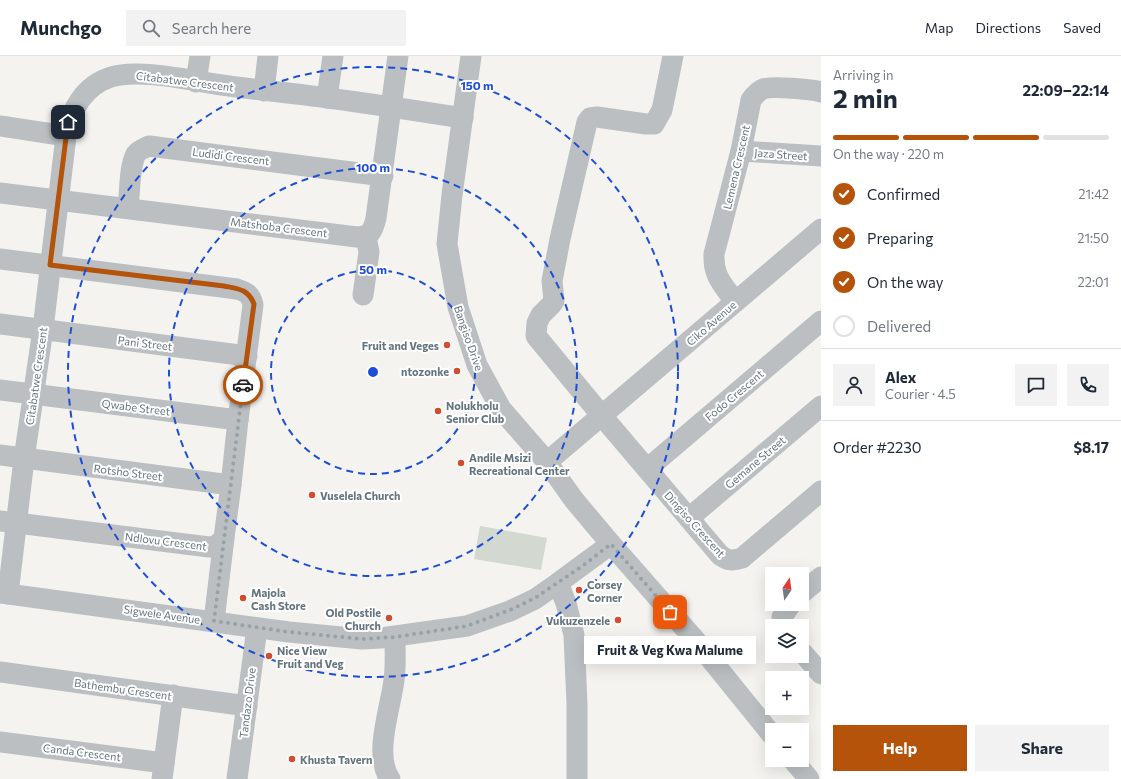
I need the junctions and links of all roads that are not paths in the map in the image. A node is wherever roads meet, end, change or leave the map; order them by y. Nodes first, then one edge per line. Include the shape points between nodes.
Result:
1 (200, 56) edge
2 (268, 56) edge
3 (333, 56) edge
4 (398, 56) edge
5 (471, 56) edge
6 (673, 56) edge
7 (196, 82) junction
8 (264, 91) junction
9 (821, 92) edge
10 (327, 98) junction
11 (391, 107) junction
12 (463, 118) junction
13 (0, 126) edge
14 (66, 136) junction
15 (741, 151) junction
16 (821, 156) edge
17 (383, 176) junction
18 (0, 193) edge
19 (58, 200) junction
20 (128, 208) junction
21 (821, 229) edge
22 (366, 237) junction
23 (0, 259) edge
24 (50, 265) junction
25 (363, 295) dead end
26 (735, 302) junction
27 (821, 321) edge
28 (0, 324) edge
29 (43, 329) junction
30 (247, 356) junction
31 (0, 390) edge
32 (34, 394) junction
33 (821, 406) edge
34 (602, 416) junction
35 (238, 420) junction
36 (0, 455) edge
37 (24, 459) junction
38 (547, 462) junction
39 (647, 469) junction
40 (231, 485) junction
41 (821, 491) edge
42 (689, 518) junction
43 (8, 522) edge
44 (224, 538) junction
45 (611, 544) junction
46 (821, 577) edge
47 (558, 583) junction
48 (809, 587) edge
49 (4, 594) edge
50 (214, 621) junction
51 (257, 628) junction
52 (395, 637) junction
53 (809, 659) edge
54 (819, 668) edge
55 (0, 672) edge
56 (172, 695) junction
57 (247, 706) junction
58 (765, 726) edge
59 (0, 742) edge
60 (799, 767) edge
61 (163, 771) edge
62 (237, 779) edge
63 (390, 779) edge
64 (577, 779) edge
65 (809, 779) edge

1 - 7 street
2 - 8 street
3 - 10 street
4 - 11 street
5 - 12 street, Bangiso Drive
6 - 34 street via 662,110 654,124 596,117 590,118 587,122 552,281 554,301 541,315 536,329 536,336 545,348
7 - 8 street, Citabatwe Crescent
7 - 14 street, Citabatwe Crescent via 130,74 104,79 85,92 68,122
8 - 10 street, Citabatwe Crescent
9 - 15 street, Lemena Crescent via 765,88 753,96
10 - 11 street, Citabatwe Crescent
11 - 12 street, Citabatwe Crescent
11 - 17 street
12 - 38 street, Bangiso Drive via 447,244 458,307 476,365 501,409
13 - 14 street
14 - 19 street, Citabatwe Crescent
15 - 16 street, Jaza Street
15 - 26 street, Lemena Crescent via 714,254 719,279
17 - 20 street, Ludidi Crescent via 149,146 137,153 134,159
17 - 22 street via 374,227
18 - 19 street, Matshoba Crescent
19 - 20 street, Matshoba Crescent
19 - 24 street, Citabatwe Crescent
20 - 22 street, Matshoba Crescent
21 - 26 street, Ciko Avenue
22 - 25 street via 369,252
23 - 24 street, Ndlovu Crescent
24 - 29 street, Citabatwe Crescent
24 - 30 street, Ndlovu Crescent via 224,286 245,291 251,296 254,304
26 - 34 street, Ciko Avenue
27 - 39 street, Fodo Crescent
28 - 29 street, Pani Street
29 - 30 street, Pani Street
29 - 32 street, Citabatwe Crescent
30 - 35 street, Ndlovu Crescent
31 - 32 street, Qwabe Street
32 - 35 street, Qwabe Street
32 - 37 street, Citabatwe Crescent
33 - 42 street, Gemane Street
34 - 38 street, Ciko Avenue
34 - 39 street, Dingiso Crescent
35 - 40 street, Ndlovu Crescent
36 - 37 street, Rotsho Street
37 - 40 street, Rotsho Street
37 - 43 street, Citabatwe Crescent
38 - 45 street, Bangiso Drive via 574,500
39 - 42 street, Dingiso Crescent
40 - 44 street, Ndlovu Crescent
41 - 42 street, Dingiso Crescent via 742,558 736,560 720,555
43 - 44 street, Ndlovu Crescent via 209,547 215,547
43 - 49 street, Citabatwe Crescent
44 - 50 street
45 - 47 street, Sigwele Avenue
45 - 58 street, Bangiso Drive via 696,641
46 - 48 street
47 - 52 street, Sigwele Avenue via 535,598 473,624
47 - 64 street via 574,635
49 - 50 street, Sigwele Avenue
50 - 51 street, Sigwele Avenue
51 - 52 street, Sigwele Avenue via 362,639
51 - 57 street, Tandazo Drive
52 - 63 street via 395,674 383,748 384,767
53 - 54 street
55 - 56 street, Bathembu Crescent
56 - 57 street, Bathembu Crescent
56 - 61 street
57 - 62 street, Tandazo Drive
59 - 61 street, Canda Crescent
60 - 65 street

